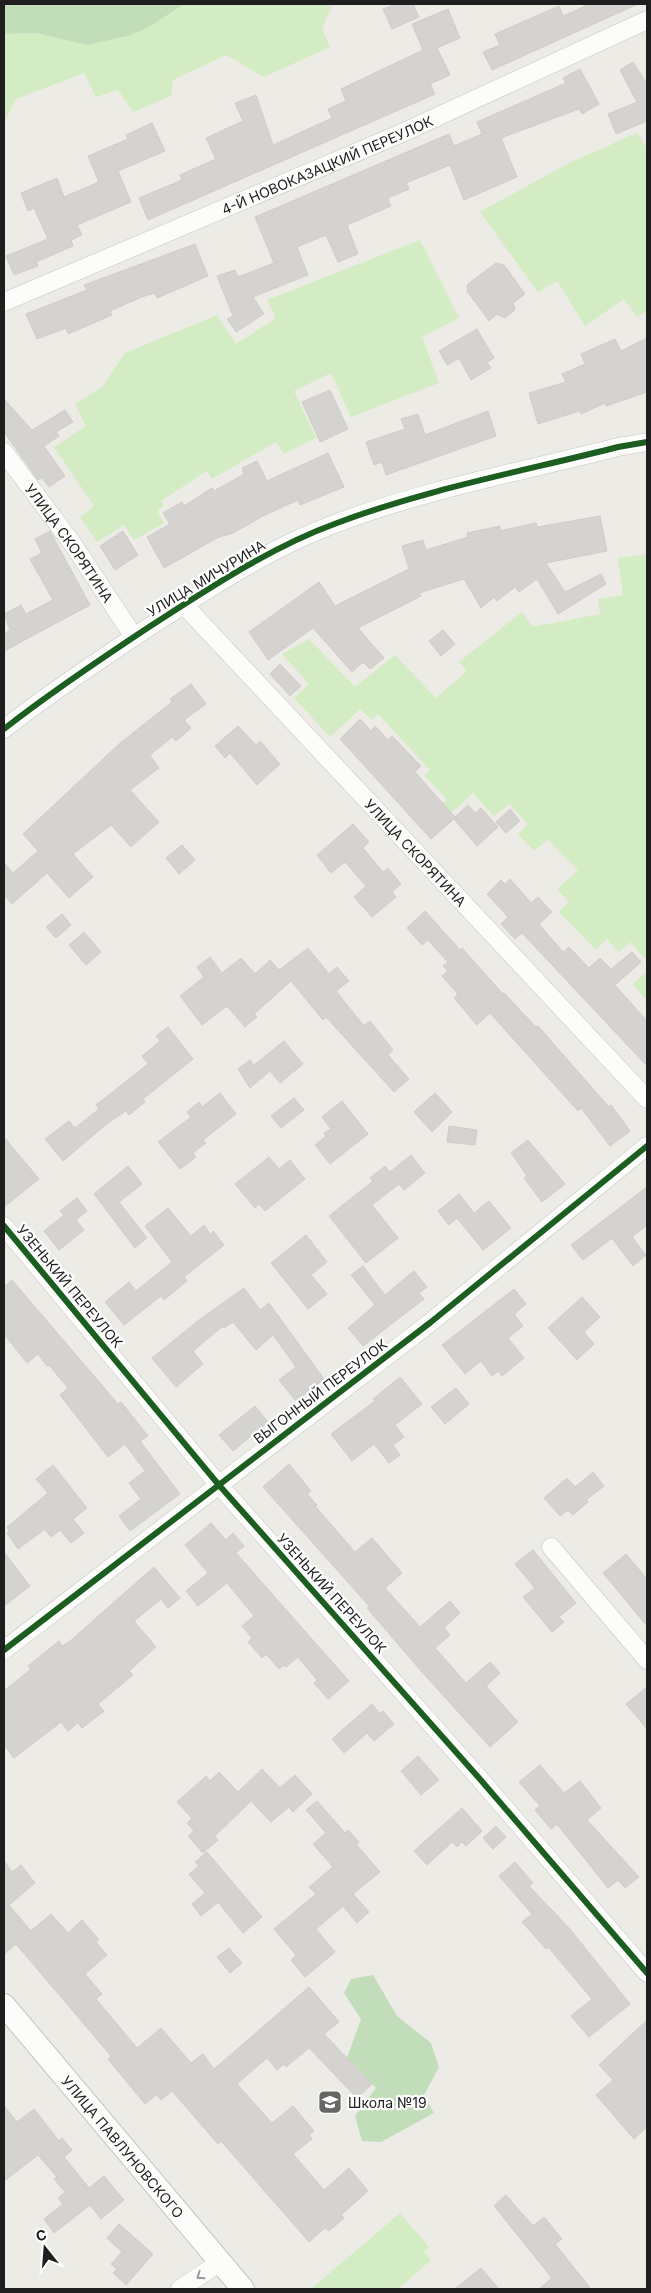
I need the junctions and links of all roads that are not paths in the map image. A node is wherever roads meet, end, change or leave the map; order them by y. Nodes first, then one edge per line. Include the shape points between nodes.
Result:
1 (647, 20) edge
2 (4, 302) edge
3 (647, 442) edge
4 (4, 452) edge
5 (184, 605) junction
6 (134, 637) junction
7 (4, 729) edge
8 (647, 1099) edge
9 (647, 1146) edge
10 (4, 1226) edge
11 (218, 1484) junction
12 (550, 1547) dead end
13 (4, 1650) edge
14 (647, 1660) edge
15 (647, 1973) edge
16 (4, 2005) edge
17 (220, 2262) junction
18 (180, 2289) edge
19 (243, 2289) edge

1 - 2 street, 4-Й НОВОКАЗАЦКИЙ ПЕРЕУЛОК via 402,133
3 - 5 street, УЛИЦА МИЧУРИНА via 474,483 337,523 275,551
4 - 6 street, УЛИЦА СКОРЯТИНА via 72,543
5 - 6 street, УЛИЦА МИЧУРИНА
5 - 8 street, УЛИЦА СКОРЯТИНА
6 - 7 street, УЛИЦА МИЧУРИНА
9 - 11 street, ВЫГОННЫЙ ПЕРЕУЛОК via 431,1322
10 - 11 street, УЗЕНЬКИЙ ПЕРЕУЛОК
11 - 13 street, ВЫГОННЫЙ ПЕРЕУЛОК
11 - 15 street, УЗЕНЬКИЙ ПЕРЕУЛОК
12 - 14 street
16 - 17 street, УЛИЦА ПАВЛУНОВСКОГО
17 -> 18 street
17 - 19 street, УЛИЦА ПАВЛУНОВСКОГО

